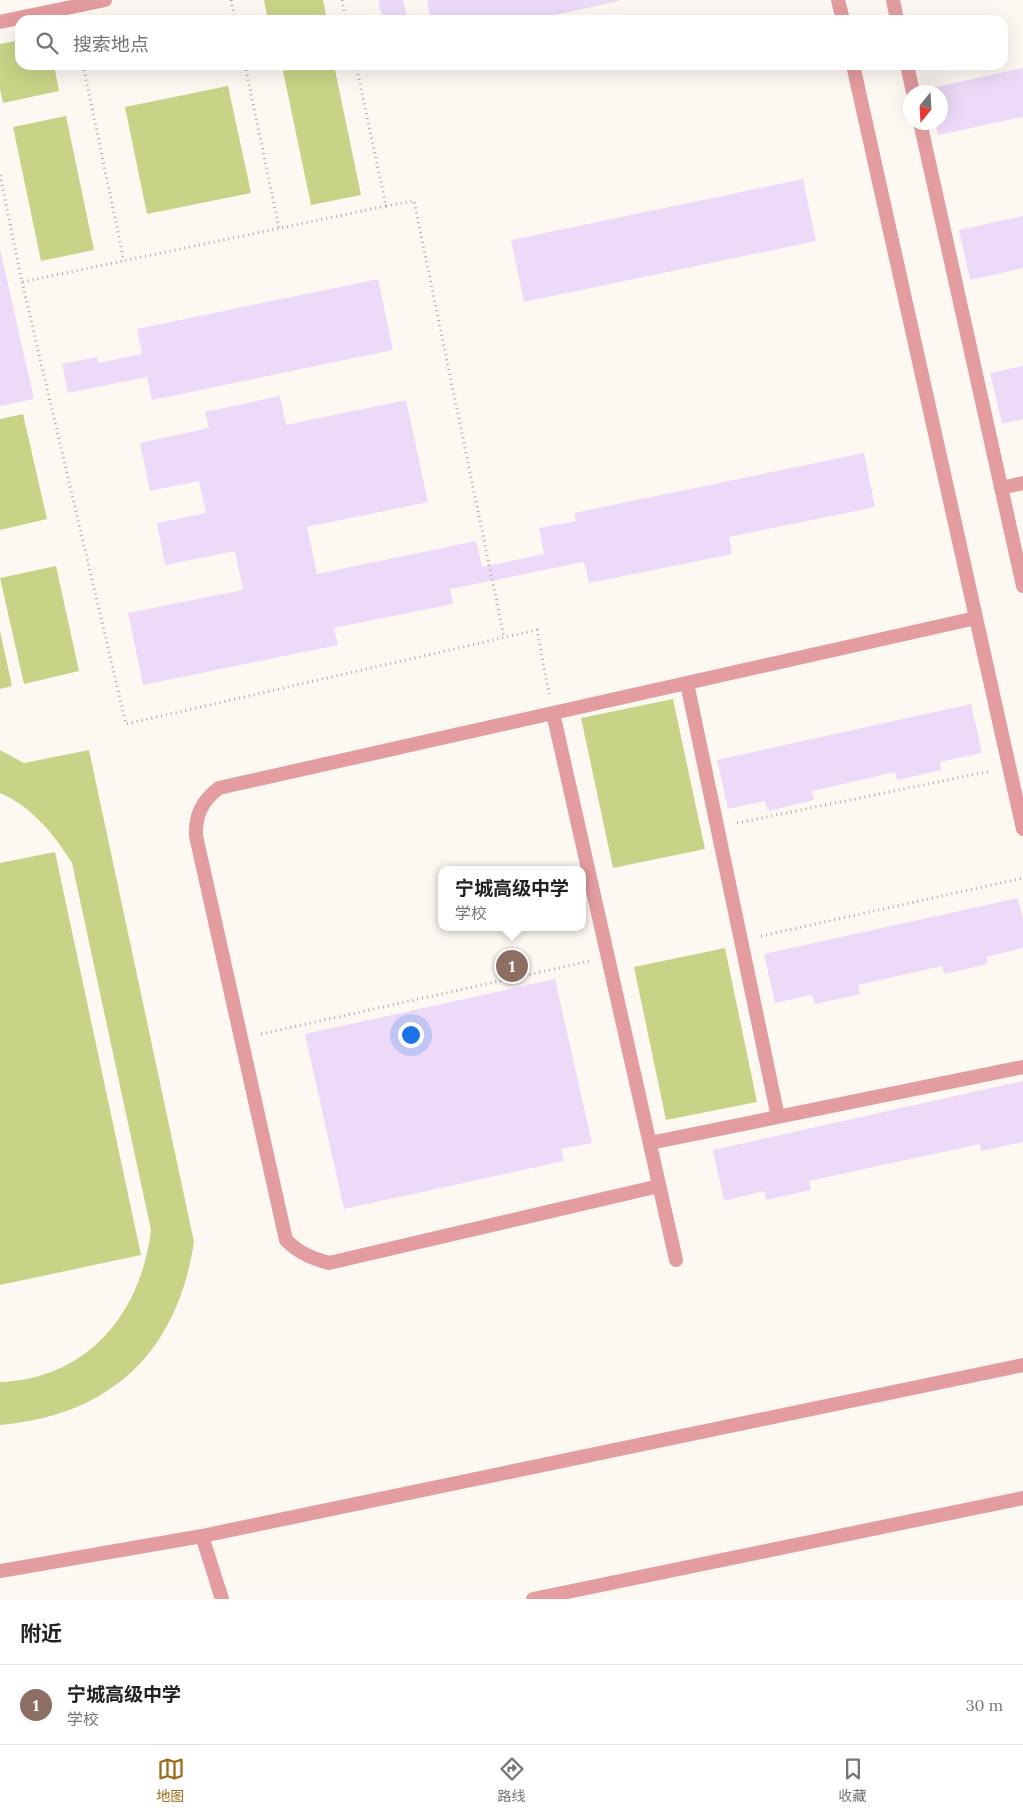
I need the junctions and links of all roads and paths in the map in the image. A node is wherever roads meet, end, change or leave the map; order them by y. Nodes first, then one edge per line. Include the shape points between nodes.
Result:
1 (102, 0) edge
2 (231, 0) edge
3 (342, 0) edge
4 (838, 0) edge
5 (893, 0) edge
6 (32, 15) edge
7 (234, 15) edge
8 (345, 15) edge
9 (842, 15) edge
10 (896, 15) edge
11 (15, 19) edge
12 (0, 22) edge
13 (84, 70) edge
14 (246, 70) edge
15 (357, 70) edge
16 (854, 70) edge
17 (908, 70) edge
18 (911, 85) edge
19 (922, 130) edge
20 (0, 175) edge
21 (386, 206) junction
22 (279, 228) junction
23 (124, 261) junction
24 (22, 282) junction
25 (1023, 483) edge
26 (1001, 488) junction
27 (1023, 586) edge
28 (976, 618) junction
29 (504, 637) junction
30 (687, 683) junction
31 (553, 713) junction
32 (1009, 767) junction
33 (717, 827) junction
34 (1023, 829) edge
35 (1023, 878) edge
36 (741, 940) junction
37 (608, 957) junction
38 (241, 1038) junction
39 (1023, 1067) edge
40 (778, 1117) junction
41 (650, 1144) junction
42 (659, 1186) junction
43 (676, 1260) dead end
44 (1023, 1365) edge
45 (1023, 1498) edge
46 (202, 1536) junction
47 (0, 1571) edge
48 (222, 1599) edge
49 (533, 1599) edge

1 - 6 street
2 - 7 path
3 - 8 path
4 - 9 street
5 - 10 street
11 - 12 street
13 - 23 path
14 - 22 path
15 - 21 path
16 - 28 street
17 - 18 street
19 - 26 street
20 - 24 path
21 - 22 path
21 - 29 path via 414,201
22 - 23 path
23 - 24 path
24 - 29 path via 126,724
25 - 26 street
26 - 27 street
28 - 30 street
28 - 32 street
29 - 31 path via 537,630
30 - 31 street
30 - 33 street
31 - 37 street
31 - 38 street via 219,788 210,795 198,813 196,836
32 - 33 path
32 - 34 street
33 - 36 street
35 - 36 path
36 - 40 street
37 - 38 path
37 - 41 street
38 - 42 street via 286,1240 309,1258 330,1263
39 - 40 street
40 - 41 street
41 - 42 street
42 - 43 street
44 - 46 street
45 - 49 street
46 - 47 street
46 - 48 street

